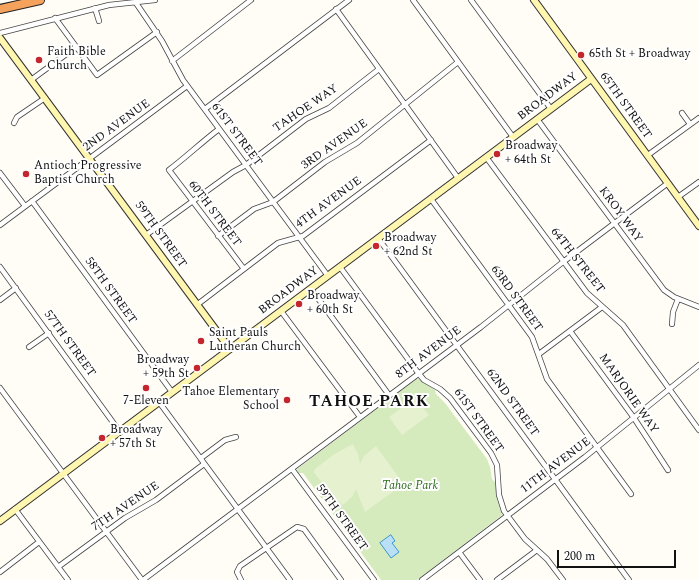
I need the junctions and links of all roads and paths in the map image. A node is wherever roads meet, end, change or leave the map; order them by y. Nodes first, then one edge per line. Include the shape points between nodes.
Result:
1 (40, 0) edge
2 (155, 0) edge
3 (251, 0) edge
4 (348, 0) edge
5 (413, 0) edge
6 (470, 0) edge
7 (534, 0) edge
8 (136, 3) junction
9 (95, 8) junction
10 (0, 9) edge
11 (336, 9) junction
12 (55, 18) junction
13 (99, 21) dead end
14 (157, 32) junction
15 (0, 33) edge
16 (0, 38) edge
17 (76, 47) junction
18 (172, 61) junction
19 (458, 62) junction
20 (379, 69) junction
21 (591, 79) junction
22 (31, 80) junction
23 (187, 86) junction
24 (45, 98) junction
25 (406, 105) junction
26 (205, 109) junction
27 (551, 109) junction
28 (682, 113) dead end
29 (699, 118) edge
30 (538, 119) junction
31 (14, 123) dead end
32 (690, 124) junction
33 (219, 129) junction
34 (513, 137) junction
35 (431, 140) junction
36 (648, 156) junction
37 (486, 157) junction
38 (90, 158) junction
39 (246, 165) junction
40 (0, 173) edge
41 (458, 178) junction
42 (699, 182) edge
43 (668, 183) junction
44 (678, 197) junction
45 (431, 199) junction
46 (32, 201) junction
47 (192, 201) junction
48 (273, 202) junction
49 (25, 206) junction
50 (613, 223) junction
51 (0, 225) edge
52 (699, 226) edge
53 (146, 235) junction
54 (218, 236) junction
55 (298, 237) junction
56 (378, 238) junction
57 (563, 262) junction
58 (0, 267) edge
59 (340, 267) junction
60 (244, 269) junction
61 (328, 276) junction
62 (16, 288) junction
63 (311, 289) junction
64 (678, 299) junction
65 (0, 300) edge
66 (198, 304) junction
67 (508, 305) junction
68 (602, 307) junction
69 (699, 307) edge
70 (281, 311) junction
71 (672, 324) dead end
72 (570, 331) junction
73 (49, 333) junction
74 (457, 345) junction
75 (30, 347) dead end
76 (230, 349) junction
77 (539, 354) junction
78 (699, 365) edge
79 (419, 374) junction
80 (0, 388) edge
81 (669, 388) junction
82 (172, 392) junction
83 (390, 395) junction
84 (159, 402) junction
85 (360, 418) junction
86 (634, 418) junction
87 (699, 430) edge
88 (120, 432) junction
89 (236, 437) dead end
90 (598, 447) junction
91 (201, 458) junction
92 (204, 464) junction
93 (292, 468) junction
94 (668, 470) dead end
95 (63, 474) junction
96 (556, 479) junction
97 (631, 494) dead end
98 (15, 509) junction
99 (238, 509) junction
100 (507, 516) junction
101 (0, 521) edge
102 (106, 532) junction
103 (39, 542) junction
104 (266, 547) junction
105 (537, 550) junction
106 (459, 552) junction
107 (58, 567) junction
108 (0, 572) edge
109 (240, 578) edge
110 (68, 580) edge
111 (143, 580) edge
112 (290, 580) edge
113 (341, 580) edge
114 (374, 580) edge
115 (422, 580) edge
116 (480, 580) edge
117 (497, 580) edge
118 (563, 580) edge
119 (629, 580) edge

1 - 10 highway
2 - 8 street
3 - 18 street
4 - 11 street
5 - 19 street
6 - 27 street
7 - 21 main road, 65TH STREET
8 - 9 street via 117,3
8 - 14 street, 61ST STREET
9 - 12 street
9 - 13 street
11 - 20 street
11 - 26 street
12 - 15 street
12 - 17 street
14 - 17 street via 97,76
14 - 18 street, 61ST STREET
16 - 22 main road, 59TH STREET
17 - 22 street
18 - 23 street, 61ST STREET
19 - 25 street, 3RD AVENUE
19 - 34 street
20 - 25 street
20 - 39 street, TAHOE WAY via 329,108 306,119
21 - 27 main road, BROADWAY
21 - 36 main road, 65TH STREET
22 - 24 main road, 59TH STREET
23 - 26 street, 61ST STREET
23 - 38 street, 2ND AVENUE
24 - 31 street via 17,117
24 - 38 main road, 59TH STREET
25 - 35 street
25 - 48 street, 3RD AVENUE via 357,144 325,162
26 - 33 street, 61ST STREET
27 - 30 main road, BROADWAY
28 - 32 street
29 - 32 street
30 - 34 main road, BROADWAY
30 - 50 street, KROY WAY
32 - 36 street
33 - 39 street, 61ST STREET
33 - 47 street, 60TH STREET via 169,170
34 - 37 main road, BROADWAY
35 - 41 street
35 - 55 street, 4TH AVENUE via 303,236
36 - 43 main road, 65TH STREET
37 - 41 main road, BROADWAY
37 - 57 street, 64TH STREET
38 - 46 street, 2ND AVENUE
38 - 53 main road, 59TH STREET
39 - 47 street, TAHOE WAY
39 - 48 street, 61ST STREET
40 - 49 street
41 - 45 main road, BROADWAY
42 - 44 street
43 - 44 main road, 65TH STREET
43 - 50 street, 8TH AVENUE
44 - 52 main road, 65TH STREET
45 - 56 main road, BROADWAY
45 - 67 street, 63RD STREET
46 - 49 street, 2ND AVENUE
46 - 82 street, 58TH STREET
47 - 53 street, TAHOE WAY
47 - 54 street, 60TH STREET
48 - 54 street, 3RD AVENUE via 254,210
48 - 55 street, 61ST STREET
49 - 51 street, 2ND AVENUE
50 - 57 street, 8TH AVENUE
50 - 64 street, KROY WAY via 664,290
53 - 66 main road, 59TH STREET
54 - 60 street, 60TH STREET
55 - 60 street, 4TH AVENUE via 278,243
55 - 61 street, 61ST STREET
56 - 59 main road, BROADWAY
56 - 74 street, 62ND STREET
57 - 67 street, 8TH AVENUE
57 - 68 street, 64TH STREET via 587,293
58 - 62 street, 57TH STREET
59 - 61 main road, BROADWAY
59 - 79 street, 61ST STREET
60 - 66 street, 4TH AVENUE
61 - 63 main road, BROADWAY
62 - 65 street
62 - 73 street, 57TH STREET
63 - 70 main road, BROADWAY
63 - 83 street
64 - 69 street, KROY WAY
64 - 71 street
66 - 76 main road, 59TH STREET
67 - 74 street, 8TH AVENUE
67 - 77 street, 63RD STREET via 532,337
68 - 72 street
68 - 81 street, 64TH STREET via 623,325
70 - 76 main road, BROADWAY
70 - 85 street
72 - 77 street
72 - 86 street, MARJORIE WAY
73 - 75 street
73 - 88 street, 57TH STREET
74 - 79 street, 8TH AVENUE
74 - 96 street, 62ND STREET
76 - 82 main road, BROADWAY
77 - 90 street, 63RD STREET via 547,379
78 - 81 street, 11TH AVENUE
79 - 83 street, 8TH AVENUE
79 - 100 street, 61ST STREET via 450,398 493,456 499,473 500,499
80 - 95 street
81 - 86 street, 11TH AVENUE
81 - 87 street, 64TH STREET
82 - 84 main road, BROADWAY
83 - 85 street, 8TH AVENUE
84 - 88 main road, BROADWAY
84 - 91 street
85 - 93 street, 8TH AVENUE
86 - 90 street, 11TH AVENUE
86 - 94 street, MARJORIE WAY
88 - 95 main road, BROADWAY
89 - 91 street via 225,440
90 - 96 street, 11TH AVENUE
90 - 97 street, 63RD STREET
91 - 92 street
92 - 99 street
92 - 102 street, 7TH AVENUE via 156,500
93 - 99 street, 8TH AVENUE
93 - 114 street, 59TH STREET
95 - 98 main road, BROADWAY
95 - 102 street
96 - 100 street, 11TH AVENUE
96 - 119 street, 62ND STREET
98 - 101 main road, BROADWAY
98 - 103 street
99 - 104 street
99 - 111 street, 8TH AVENUE
100 - 105 street, 61ST STREET
100 - 106 street, 11TH AVENUE
102 - 107 street, 7TH AVENUE
102 - 111 street
103 - 107 street
103 - 108 street
104 - 109 street via 240,566 237,572
104 - 112 street
104 - 113 street via 294,528 302,528
105 - 117 street
105 - 118 street, 61ST STREET
106 - 115 street, 11TH AVENUE
106 - 116 street
107 - 110 street

